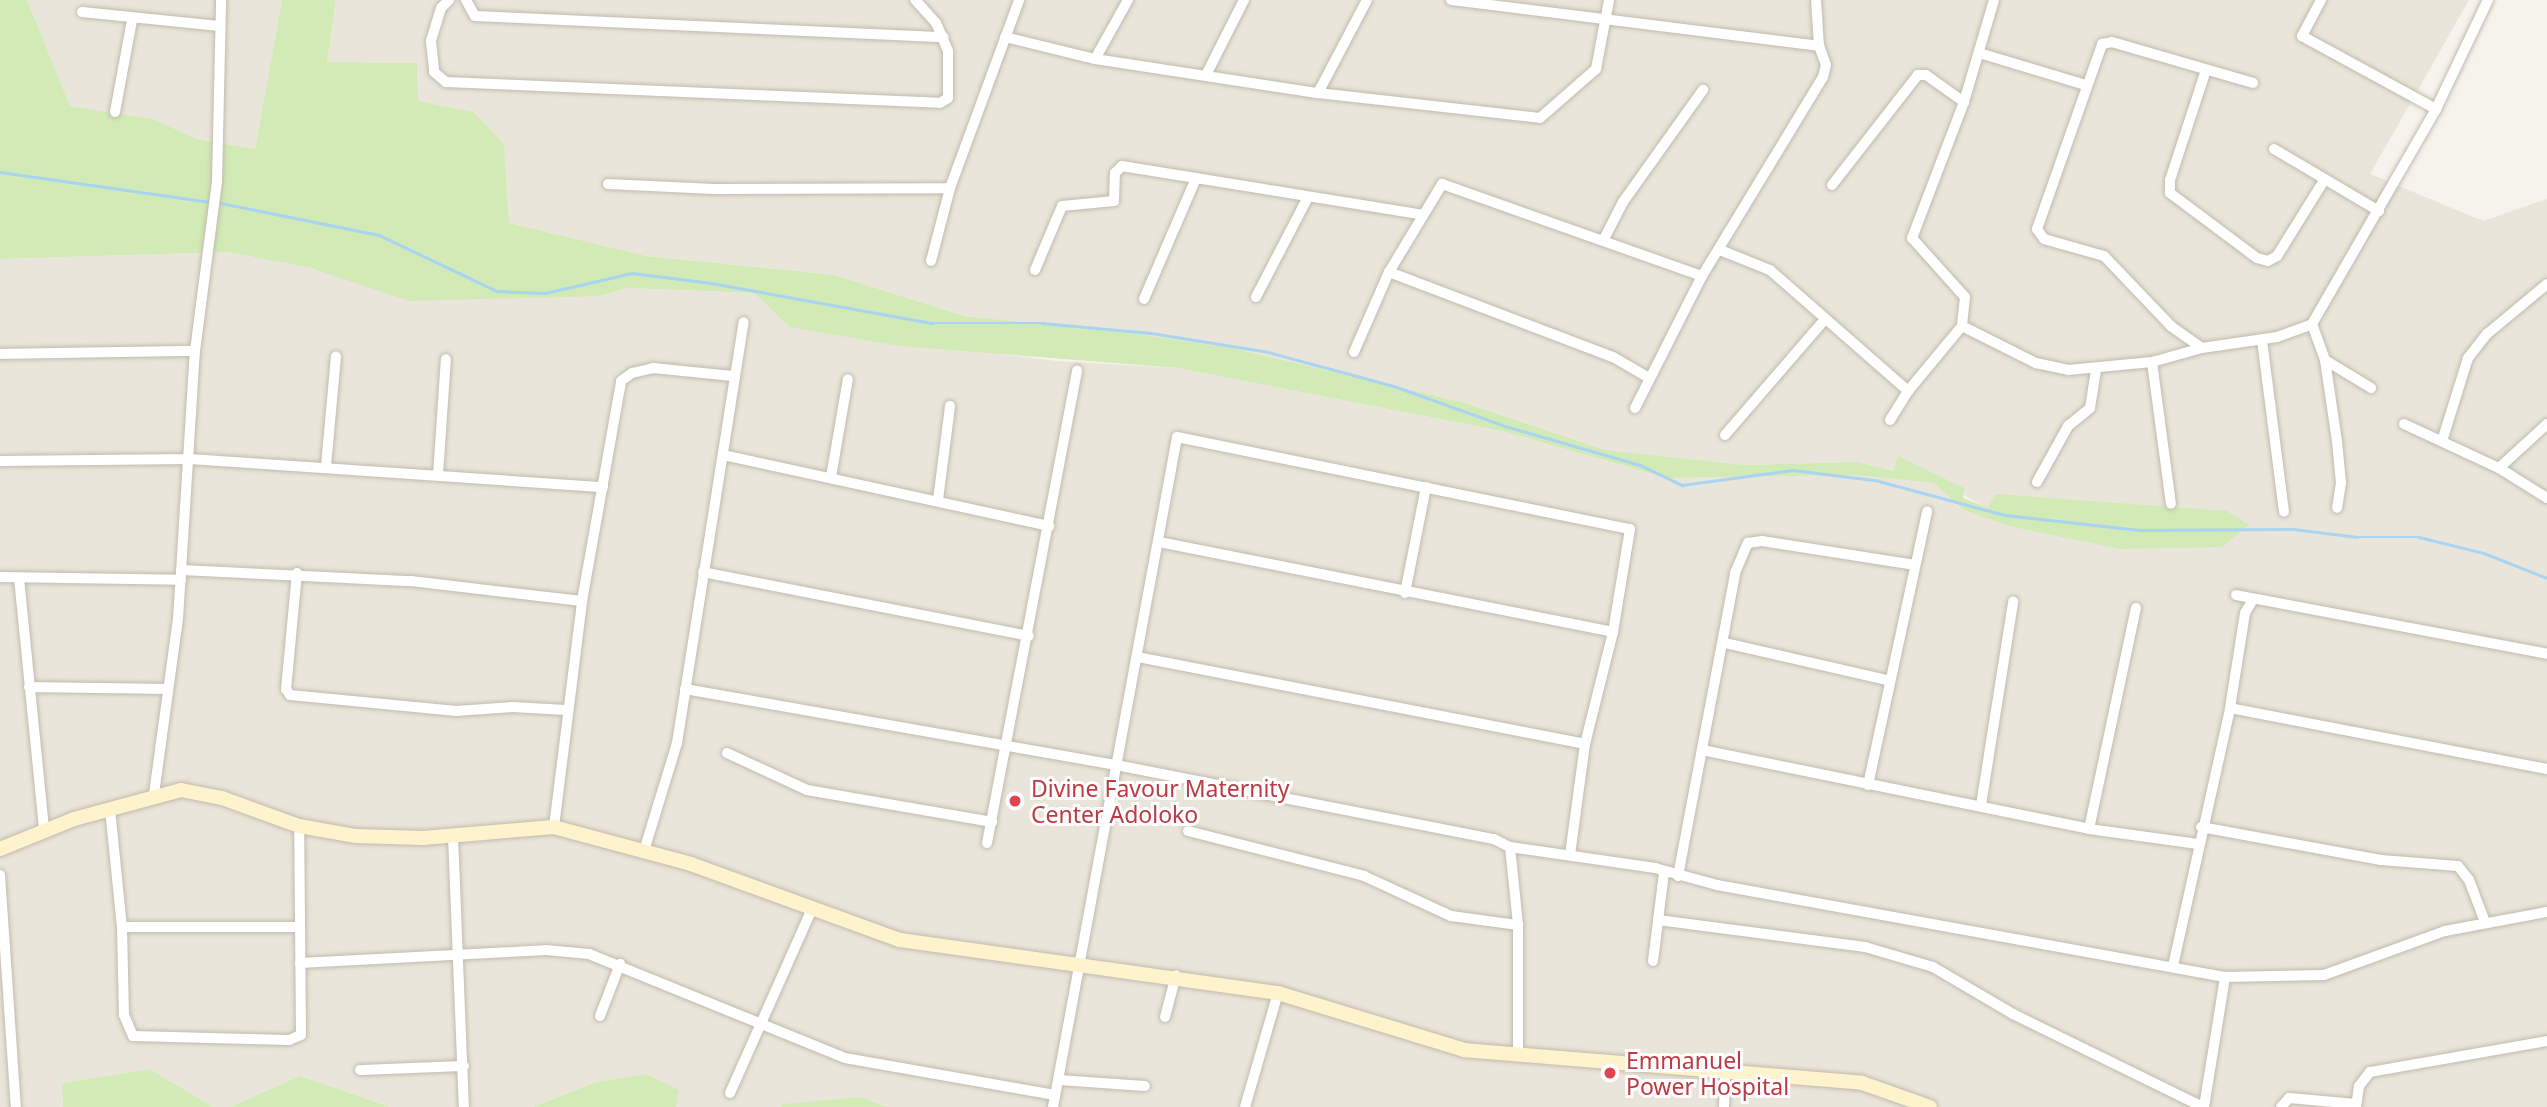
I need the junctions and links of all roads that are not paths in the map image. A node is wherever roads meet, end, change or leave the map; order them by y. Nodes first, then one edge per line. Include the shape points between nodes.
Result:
1 (221, 0) edge
2 (449, 0) edge
3 (466, 0) edge
4 (915, 0) edge
5 (1019, 0) edge
6 (1128, 0) edge
7 (1244, 0) edge
8 (1367, 0) edge
9 (1451, 0) edge
10 (1609, 0) edge
11 (1816, 0) edge
12 (1994, 0) edge
13 (2321, 0) edge
14 (2488, 0) edge
15 (82, 12) dead end
16 (132, 20) junction
17 (1608, 20) junction
18 (219, 26) junction
19 (944, 37) junction
20 (1005, 37) junction
21 (1819, 46) junction
22 (1979, 53) junction
23 (1096, 60) junction
24 (2206, 70) junction
25 (1206, 75) junction
26 (2253, 83) dead end
27 (2086, 85) junction
28 (1703, 90) dead end
29 (1318, 93) junction
30 (1964, 102) junction
31 (2436, 109) junction
32 (115, 111) dead end
33 (2274, 149) dead end
34 (1196, 178) junction
35 (2323, 181) junction
36 (608, 184) dead end
37 (1832, 185) dead end
38 (950, 188) junction
39 (1307, 199) junction
40 (2379, 211) junction
41 (1420, 214) junction
42 (1604, 239) junction
43 (1720, 250) junction
44 (931, 261) dead end
45 (1035, 270) dead end
46 (1389, 272) junction
47 (1702, 276) junction
48 (2547, 285) edge
49 (1256, 297) dead end
50 (1144, 299) dead end
51 (1825, 319) junction
52 (744, 322) dead end
53 (2312, 324) junction
54 (1962, 326) junction
55 (2262, 340) junction
56 (2202, 348) junction
57 (195, 351) junction
58 (1354, 352) dead end
59 (0, 354) edge
60 (336, 356) dead end
61 (446, 359) dead end
62 (2325, 360) junction
63 (2152, 362) junction
64 (2096, 369) junction
65 (1077, 371) dead end
66 (733, 376) junction
67 (1649, 378) junction
68 (848, 379) dead end
69 (2371, 388) dead end
70 (1908, 391) junction
71 (950, 406) dead end
72 (1635, 408) dead end
73 (1890, 420) dead end
74 (2404, 424) dead end
75 (2547, 424) edge
76 (1725, 435) dead end
77 (2442, 440) junction
78 (723, 455) junction
79 (190, 459) junction
80 (0, 461) edge
81 (326, 466) junction
82 (2499, 468) junction
83 (438, 475) junction
84 (831, 477) junction
85 (2037, 482) dead end
86 (603, 487) junction
87 (1426, 487) junction
88 (2547, 499) edge
89 (938, 500) junction
90 (2171, 503) dead end
91 (2337, 508) dead end
92 (1927, 511) dead end
93 (2284, 512) dead end
94 (1049, 526) junction
95 (1159, 542) junction
96 (1914, 565) junction
97 (703, 572) junction
98 (297, 573) junction
99 (182, 575) junction
100 (0, 577) edge
101 (19, 578) junction
102 (1405, 593) junction
103 (2236, 594) dead end
104 (582, 601) junction
105 (2013, 601) dead end
106 (2252, 601) junction
107 (2136, 608) dead end
108 (1613, 632) junction
109 (1029, 636) junction
110 (1725, 643) junction
111 (2547, 654) edge
112 (1138, 657) junction
113 (1887, 680) junction
114 (29, 687) junction
115 (167, 689) junction
116 (685, 689) junction
117 (2230, 708) junction
118 (566, 710) junction
119 (1585, 744) junction
120 (1005, 746) junction
121 (1702, 750) junction
122 (727, 753) dead end
123 (1116, 765) junction
124 (2547, 769) edge
125 (1868, 785) junction
126 (154, 794) junction
127 (1981, 805) junction
128 (110, 809) junction
129 (992, 822) junction
130 (299, 826) junction
131 (554, 827) junction
132 (2201, 827) junction
133 (2089, 829) junction
134 (44, 830) junction
135 (1188, 831) dead end
136 (453, 836) junction
137 (987, 843) dead end
138 (2198, 844) junction
139 (1510, 847) junction
140 (0, 849) edge
141 (645, 851) junction
142 (1570, 855) junction
143 (1664, 873) junction
144 (0, 875) edge
145 (1678, 876) junction
146 (811, 911) junction
147 (2547, 912) edge
148 (1658, 920) junction
149 (2485, 922) junction
150 (1518, 925) junction
151 (122, 927) junction
152 (299, 927) junction
153 (460, 954) junction
154 (1079, 961) junction
155 (1653, 961) dead end
156 (300, 963) junction
157 (620, 964) junction
158 (2173, 966) junction
159 (1176, 975) junction
160 (2225, 977) junction
161 (1278, 993) junction
162 (600, 1016) dead end
163 (1165, 1017) dead end
164 (760, 1022) junction
165 (2547, 1041) edge
166 (1518, 1052) junction
167 (464, 1066) junction
168 (1725, 1069) junction
169 (360, 1070) dead end
170 (1059, 1080) junction
171 (1145, 1086) dead end
172 (730, 1093) dead end
173 (1055, 1095) junction
174 (2356, 1106) edge
175 (16, 1107) edge
176 (464, 1107) edge
177 (1053, 1107) edge
178 (1246, 1107) edge
179 (1724, 1107) edge
180 (1930, 1107) edge
181 (2204, 1107) edge
182 (2281, 1107) edge

1 - 18 street
2 - 19 street via 440,8 431,41 434,72 446,82 940,103 948,98
3 - 19 street via 475,16
4 - 19 street
5 - 20 street
6 - 23 street
7 - 25 street
8 - 29 street
9 - 17 street
10 - 17 street
11 - 21 street
12 - 22 street
13 - 31 street via 2302,36
14 - 31 street
15 - 16 street
16 - 18 street
16 - 32 street
17 - 21 street
17 - 29 street via 1596,68 1542,117
18 - 57 street via 217,181
20 - 23 street
20 - 38 street
21 - 43 street via 1826,65 1823,77
22 - 27 street
22 - 30 street
23 - 25 street
24 - 26 street
24 - 27 street via 2108,42 2100,46
24 - 35 street via 2169,180 2170,193 2257,258 2268,261 2277,256
25 - 29 street
27 - 56 street via 2036,233 2107,258 2171,326
28 - 42 street via 1623,202
30 - 37 street via 1926,75 1919,75
30 - 54 street via 1912,238 1965,297
31 - 40 street
33 - 35 street
34 - 39 street
34 - 45 street via 1122,166 1115,173 1114,201 1062,206
34 - 50 street
35 - 40 street
36 - 38 street via 714,189
38 - 44 street
39 - 41 street
39 - 49 street
40 - 53 street
41 - 42 street via 1437,187 1448,185
41 - 46 street
42 - 47 street
43 - 47 street
43 - 51 street via 1770,270
46 - 58 street
46 - 67 street via 1613,357
47 - 67 street via 1671,345
48 - 77 street via 2487,334 2468,358
51 - 70 street
51 - 76 street
52 - 66 street
53 - 55 street
53 - 62 street
54 - 64 street via 2044,365
54 - 70 street
55 - 56 street
55 - 93 street
56 - 63 street
57 - 59 street
57 - 79 street
60 - 81 street
61 - 83 street
62 - 69 street
62 - 91 street via 2341,482
63 - 64 street
63 - 90 street
64 - 85 street via 2090,408 2068,426
65 - 94 street
66 - 78 street
66 - 86 street via 653,368 632,373 621,382
67 - 72 street
68 - 84 street
70 - 73 street
71 - 89 street
74 - 77 street
75 - 82 street
77 - 82 street
78 - 84 street
78 - 97 street
79 - 80 street
79 - 81 street
79 - 99 street
81 - 83 street
82 - 88 street
83 - 86 street
84 - 89 street
86 - 104 street
87 - 95 street via 1177,437
87 - 102 street
87 - 108 street via 1630,529
89 - 94 street
92 - 96 street
94 - 109 street
95 - 102 street
95 - 112 street
96 - 110 street via 1762,541 1748,543 1735,573
96 - 113 street
97 - 109 street
97 - 116 street
98 - 99 street
98 - 104 street via 486,587
98 - 118 street via 286,689 290,695 456,711
99 - 101 street
99 - 115 street
100 - 101 street
101 - 114 street
102 - 108 street
103 - 106 street
104 - 118 street
105 - 127 street
106 - 111 street
106 - 117 street via 2245,613
107 - 133 street
108 - 119 street
109 - 120 street
110 - 113 street
110 - 121 street
112 - 119 street
112 - 123 street
113 - 125 street
114 - 115 street
114 - 134 street
115 - 126 street
116 - 120 street
116 - 141 street via 677,743
117 - 124 street
117 - 132 street
118 - 131 street
119 - 142 street
120 - 123 street
120 - 129 street
121 - 125 street
121 - 145 street
122 - 129 street via 825,795
123 - 139 street via 1494,839
123 - 154 street
125 - 127 street
126 - 128 street
126 - 130 street via 181,790 222,798
127 - 133 street
128 - 134 street
128 - 151 street
129 - 137 street
130 - 136 street via 356,836
130 - 152 street
131 - 136 street
131 - 141 street
132 - 138 street
132 - 149 street via 2381,860 2458,866 2469,880
133 - 138 street
134 - 140 street
135 - 150 street via 1364,876 1451,916
136 - 153 street
138 - 158 street
139 - 142 street
139 - 150 street
141 - 146 street
142 - 143 street
143 - 145 street
143 - 148 street
144 - 175 street
145 - 158 street
146 - 154 street via 900,940 978,953
146 - 164 street
147 - 149 street
148 - 155 street
148 - 181 street via 1865,947 1933,967 2013,1014
149 - 160 street via 2445,931 2324,975
150 - 166 street
151 - 152 street
151 - 156 street via 124,1015 133,1036 289,1040 301,1035
152 - 156 street
153 - 156 street
153 - 157 street via 545,950 589,954
153 - 167 street
154 - 159 street
154 - 170 street
157 - 162 street
157 - 164 street
158 - 160 street
159 - 161 street
159 - 163 street
160 - 181 street
161 - 166 street via 1464,1049
161 - 178 street
164 - 172 street
164 - 173 street via 877,1066 916,1068
165 - 174 street via 2370,1072 2358,1086
166 - 168 street
167 - 169 street
167 - 176 street
168 - 179 street
168 - 180 street via 1862,1083
170 - 171 street
170 - 173 street
173 - 177 street
174 - 182 street via 2288,1098

